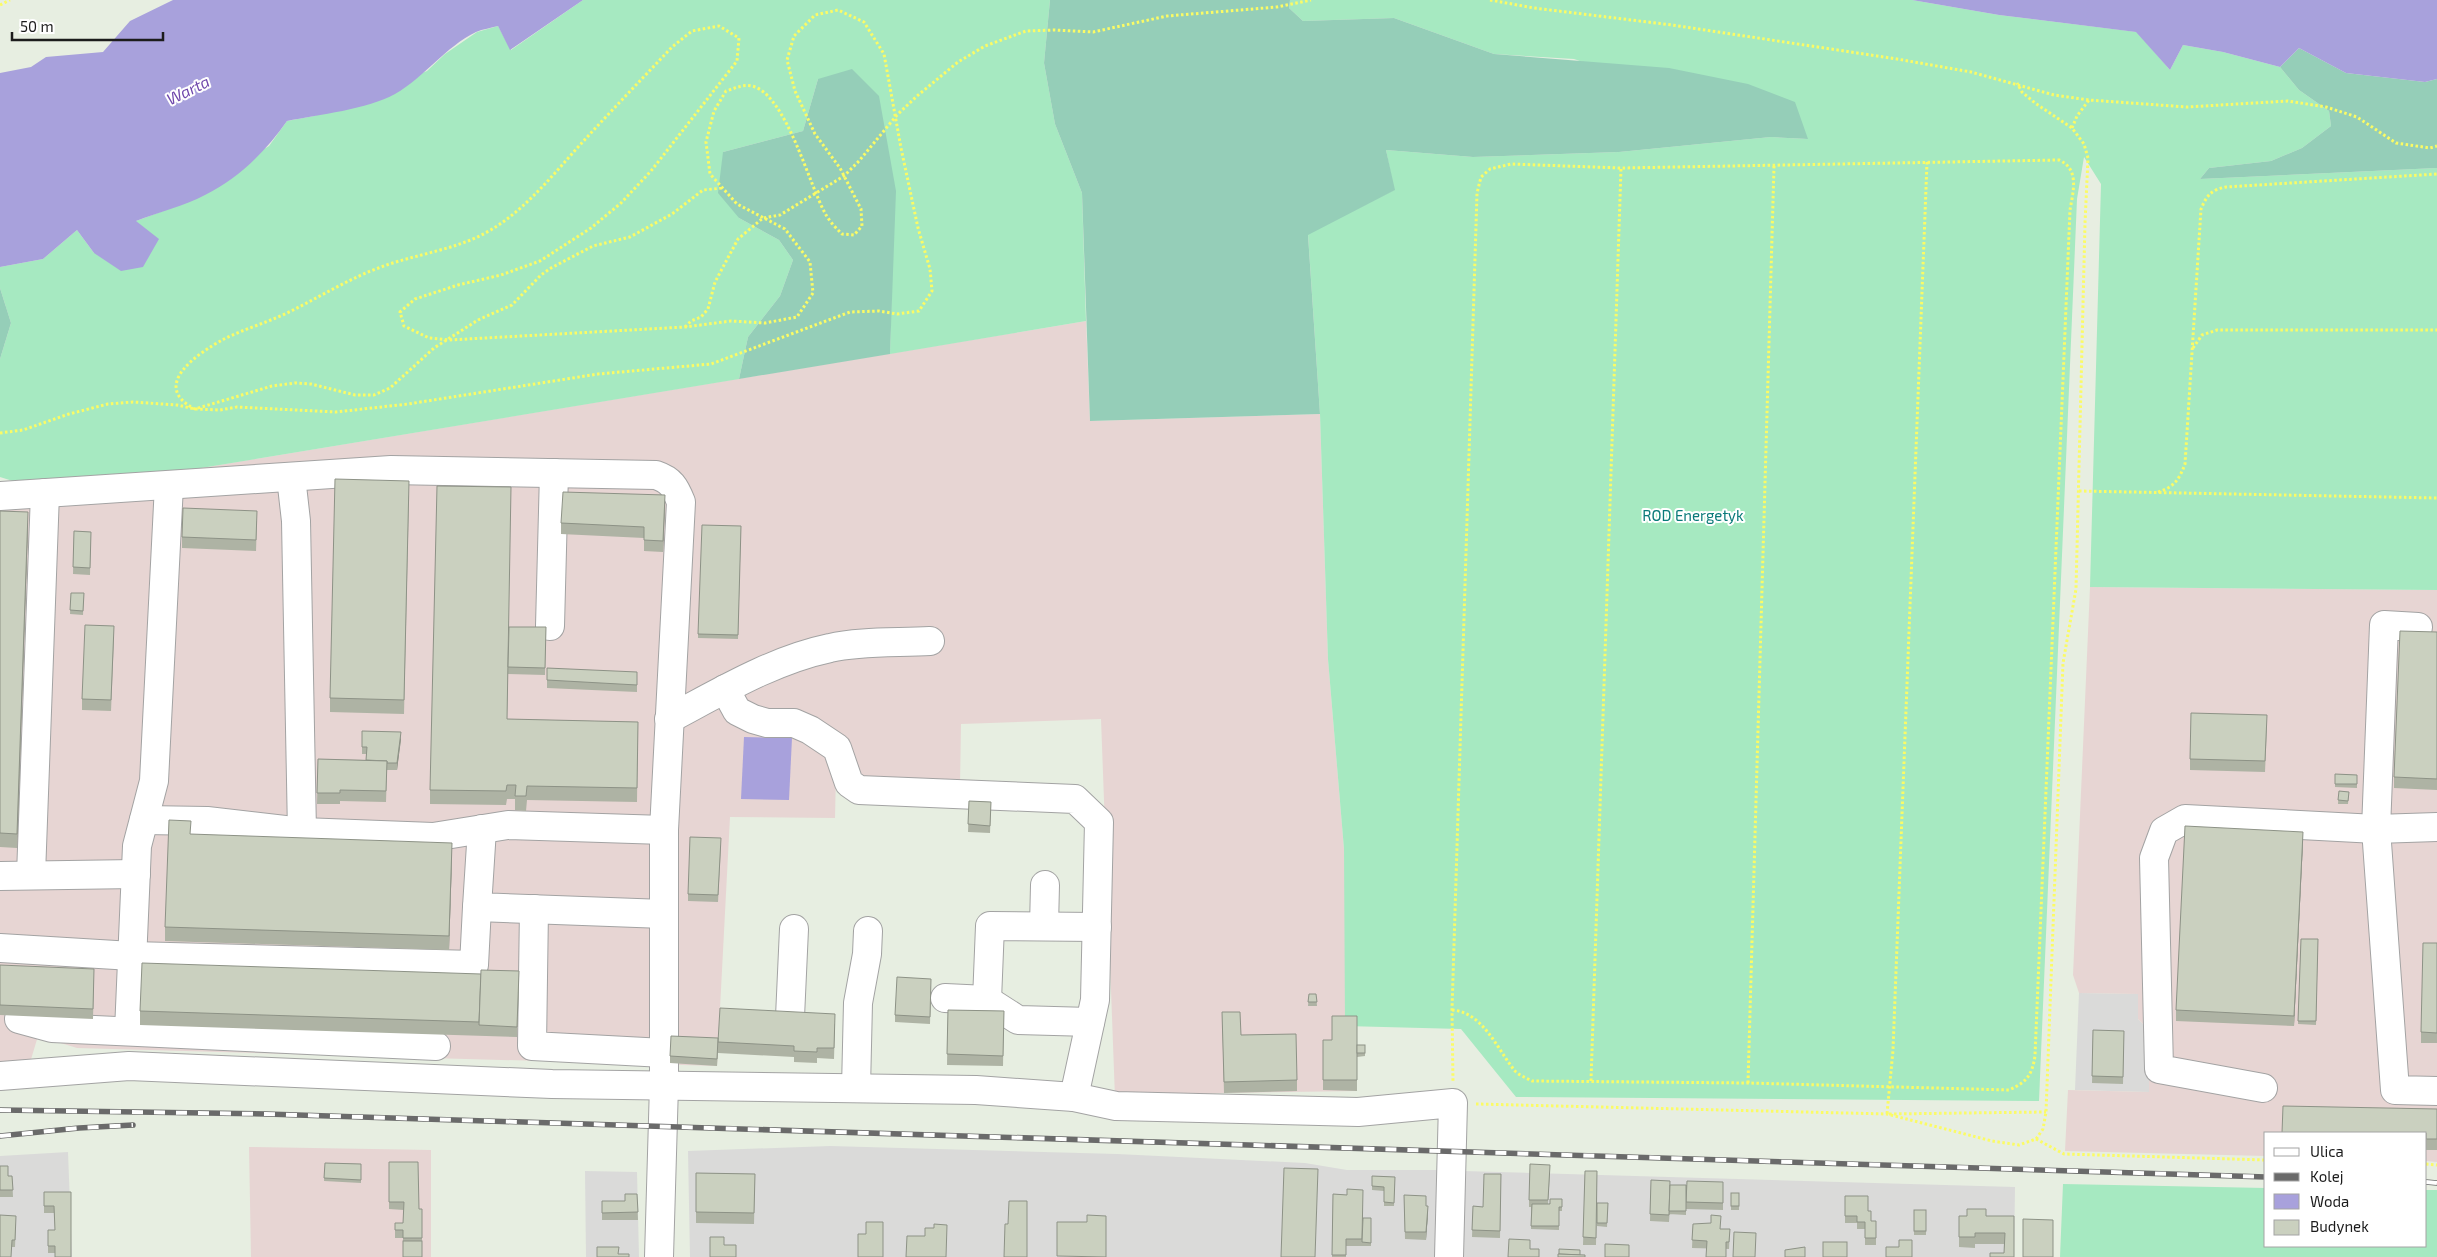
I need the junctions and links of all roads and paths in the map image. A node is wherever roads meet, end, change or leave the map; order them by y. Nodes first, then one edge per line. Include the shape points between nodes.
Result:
1 (10, 0) edge
2 (1311, 0) edge
3 (1490, 0) edge
4 (0, 5) edge
5 (2017, 84) junction
6 (2090, 100) junction
7 (897, 115) junction
8 (2072, 128) junction
9 (2437, 146) edge
10 (1927, 162) junction
11 (1774, 166) junction
12 (1622, 168) junction
13 (2437, 174) edge
14 (844, 176) junction
15 (723, 188) junction
16 (815, 193) junction
17 (763, 218) junction
18 (685, 327) junction
19 (2437, 330) edge
20 (449, 340) junction
21 (2191, 353) junction
22 (195, 409) junction
23 (0, 434) edge
24 (554, 473) junction
25 (291, 477) junction
26 (169, 485) junction
27 (2078, 491) junction
28 (2158, 492) junction
29 (45, 493) junction
30 (0, 496) edge
31 (2437, 498) edge
32 (550, 626) dead end
33 (2418, 627) dead end
34 (930, 641) dead end
35 (725, 689) junction
36 (669, 719) junction
37 (144, 820) junction
38 (2437, 827) edge
39 (482, 829) junction
40 (2376, 829) junction
41 (664, 830) junction
42 (302, 832) junction
43 (136, 874) junction
44 (31, 875) junction
45 (0, 876) edge
46 (1045, 885) dead end
47 (477, 908) junction
48 (534, 909) junction
49 (664, 914) junction
50 (1044, 926) junction
51 (1097, 927) junction
52 (794, 929) dead end
53 (868, 931) dead end
54 (0, 948) edge
55 (132, 956) junction
56 (946, 998) dead end
57 (988, 1000) junction
58 (1452, 1010) junction
59 (790, 1017) edge
60 (20, 1019) edge
61 (1090, 1022) junction
62 (129, 1031) junction
63 (436, 1046) dead end
64 (664, 1054) junction
65 (0, 1076) edge
66 (1592, 1081) junction
67 (1748, 1083) junction
68 (664, 1085) junction
69 (1889, 1086) junction
70 (856, 1088) junction
71 (2263, 1088) dead end
72 (2437, 1090) edge
73 (1074, 1097) junction
74 (1453, 1103) junction
75 (2046, 1112) junction
76 (1886, 1114) junction
77 (2036, 1139) junction
78 (2264, 1160) edge
79 (659, 1257) edge
80 (1449, 1257) edge

1 - 4 path
2 - 7 path via 1277,7 1167,16 1093,32 1026,31 985,46 958,62
3 - 5 path via 1897,59
5 - 6 path via 2054,95
5 - 8 path via 2035,103
6 - 8 path
6 - 9 path via 2187,107 2288,101 2326,107 2357,117 2396,144
7 - 14 path
7 - 14 path via 884,54 864,22 838,10 815,15 794,36 786,60 795,91 815,134
7 - 22 path via 914,210 930,269 932,291 919,311 896,314 850,312 711,364 598,374 366,410
8 - 27 path via 2084,144 2088,158
10 - 11 path
10 - 69 path
10 - 69 path via 2059,160 2067,163 2072,171 2074,190 2070,210 2032,1074 2023,1084 2009,1090
11 - 12 path
11 - 67 path
12 - 58 path via 1500,166 1481,177 1477,193
12 - 66 path
13 - 21 path via 2215,189 2206,196 2201,209
14 - 16 path
14 - 16 path via 861,209 862,226 854,235 842,234 826,215
15 - 16 path via 710,174 706,142 714,111 726,91 743,85 756,88 773,102 803,157
15 - 17 path via 737,204
15 - 20 path via 703,190 672,214 630,237 593,246 551,268 540,275 512,306 478,320
16 - 17 path via 780,215
17 - 18 path via 738,238 715,282 708,309 701,318
17 - 18 path via 785,229 810,262 813,293 797,317 765,323 731,321
18 - 20 path
19 - 21 path via 2217,330 2202,335
20 - 22 path via 434,348 390,388 374,395 355,396 295,383 272,386
20 - 22 path via 429,338 404,326 400,312 416,299 458,285 501,276 540,261 591,228 621,203 651,171 732,68 737,61 739,38 719,26 692,31 672,47 523,207 488,232 448,248 383,266 342,283 286,314 224,339 196,358 177,377 175,389 180,400
21 - 28 path via 2185,464 2171,488
22 - 23 path via 133,402 108,404
24 - 25 lane via 391,470
24 - 32 lane
24 - 36 lane via 656,475 668,479 676,488 680,502
25 - 26 lane
25 - 42 lane via 296,521
26 - 29 lane
26 - 37 lane via 154,781
27 - 28 path
27 - 75 path via 2076,589 2063,663
28 - 31 path
29 - 30 lane
29 - 44 lane
33 - 40 lane via 2384,625
34 - 35 lane via 832,647 796,656
35 - 36 lane
35 - 51 lane via 737,712 767,722 794,724 810,730 837,748 849,783 859,790 1076,799 1099,822
36 - 41 lane
37 - 42 lane via 207,821
37 - 43 lane via 137,846
38 - 40 lane
39 - 41 lane via 508,825
39 - 42 lane via 433,837
39 - 47 lane
40 - 71 lane via 2185,819 2164,831 2154,858 2159,1069
40 - 72 lane via 2395,1090
41 - 49 lane
43 - 44 lane
43 - 55 lane
44 - 45 lane
46 - 50 lane
47 - 48 lane
47 - 55 lane via 474,965
48 - 49 lane
48 - 64 lane via 532,1046
49 - 64 lane
50 - 51 lane
50 - 57 lane via 990,926
51 - 61 lane via 1095,1000
52 - 59 lane
53 - 70 lane via 858,1003
54 - 55 lane
55 - 62 lane
56 - 57 lane
57 - 61 lane via 1018,1020
58 - 66 path via 1463,1011 1477,1021 1516,1072 1532,1082
58 - 74 path
60 - 62 lane via 52,1028
61 - 73 lane
62 - 63 lane
64 - 68 lane
65 - 68 lane via 129,1066 552,1084
66 - 67 path
67 - 69 path
68 - 70 lane
68 - 79 lane
69 - 76 path
70 - 73 lane via 976,1090
73 - 74 lane via 1116,1106 1358,1112
74 - 76 path
74 - 80 lane
75 - 76 path
75 - 77 path via 2043,1129
76 - 77 path via 1992,1141 2019,1145
77 - 78 path via 2064,1154

